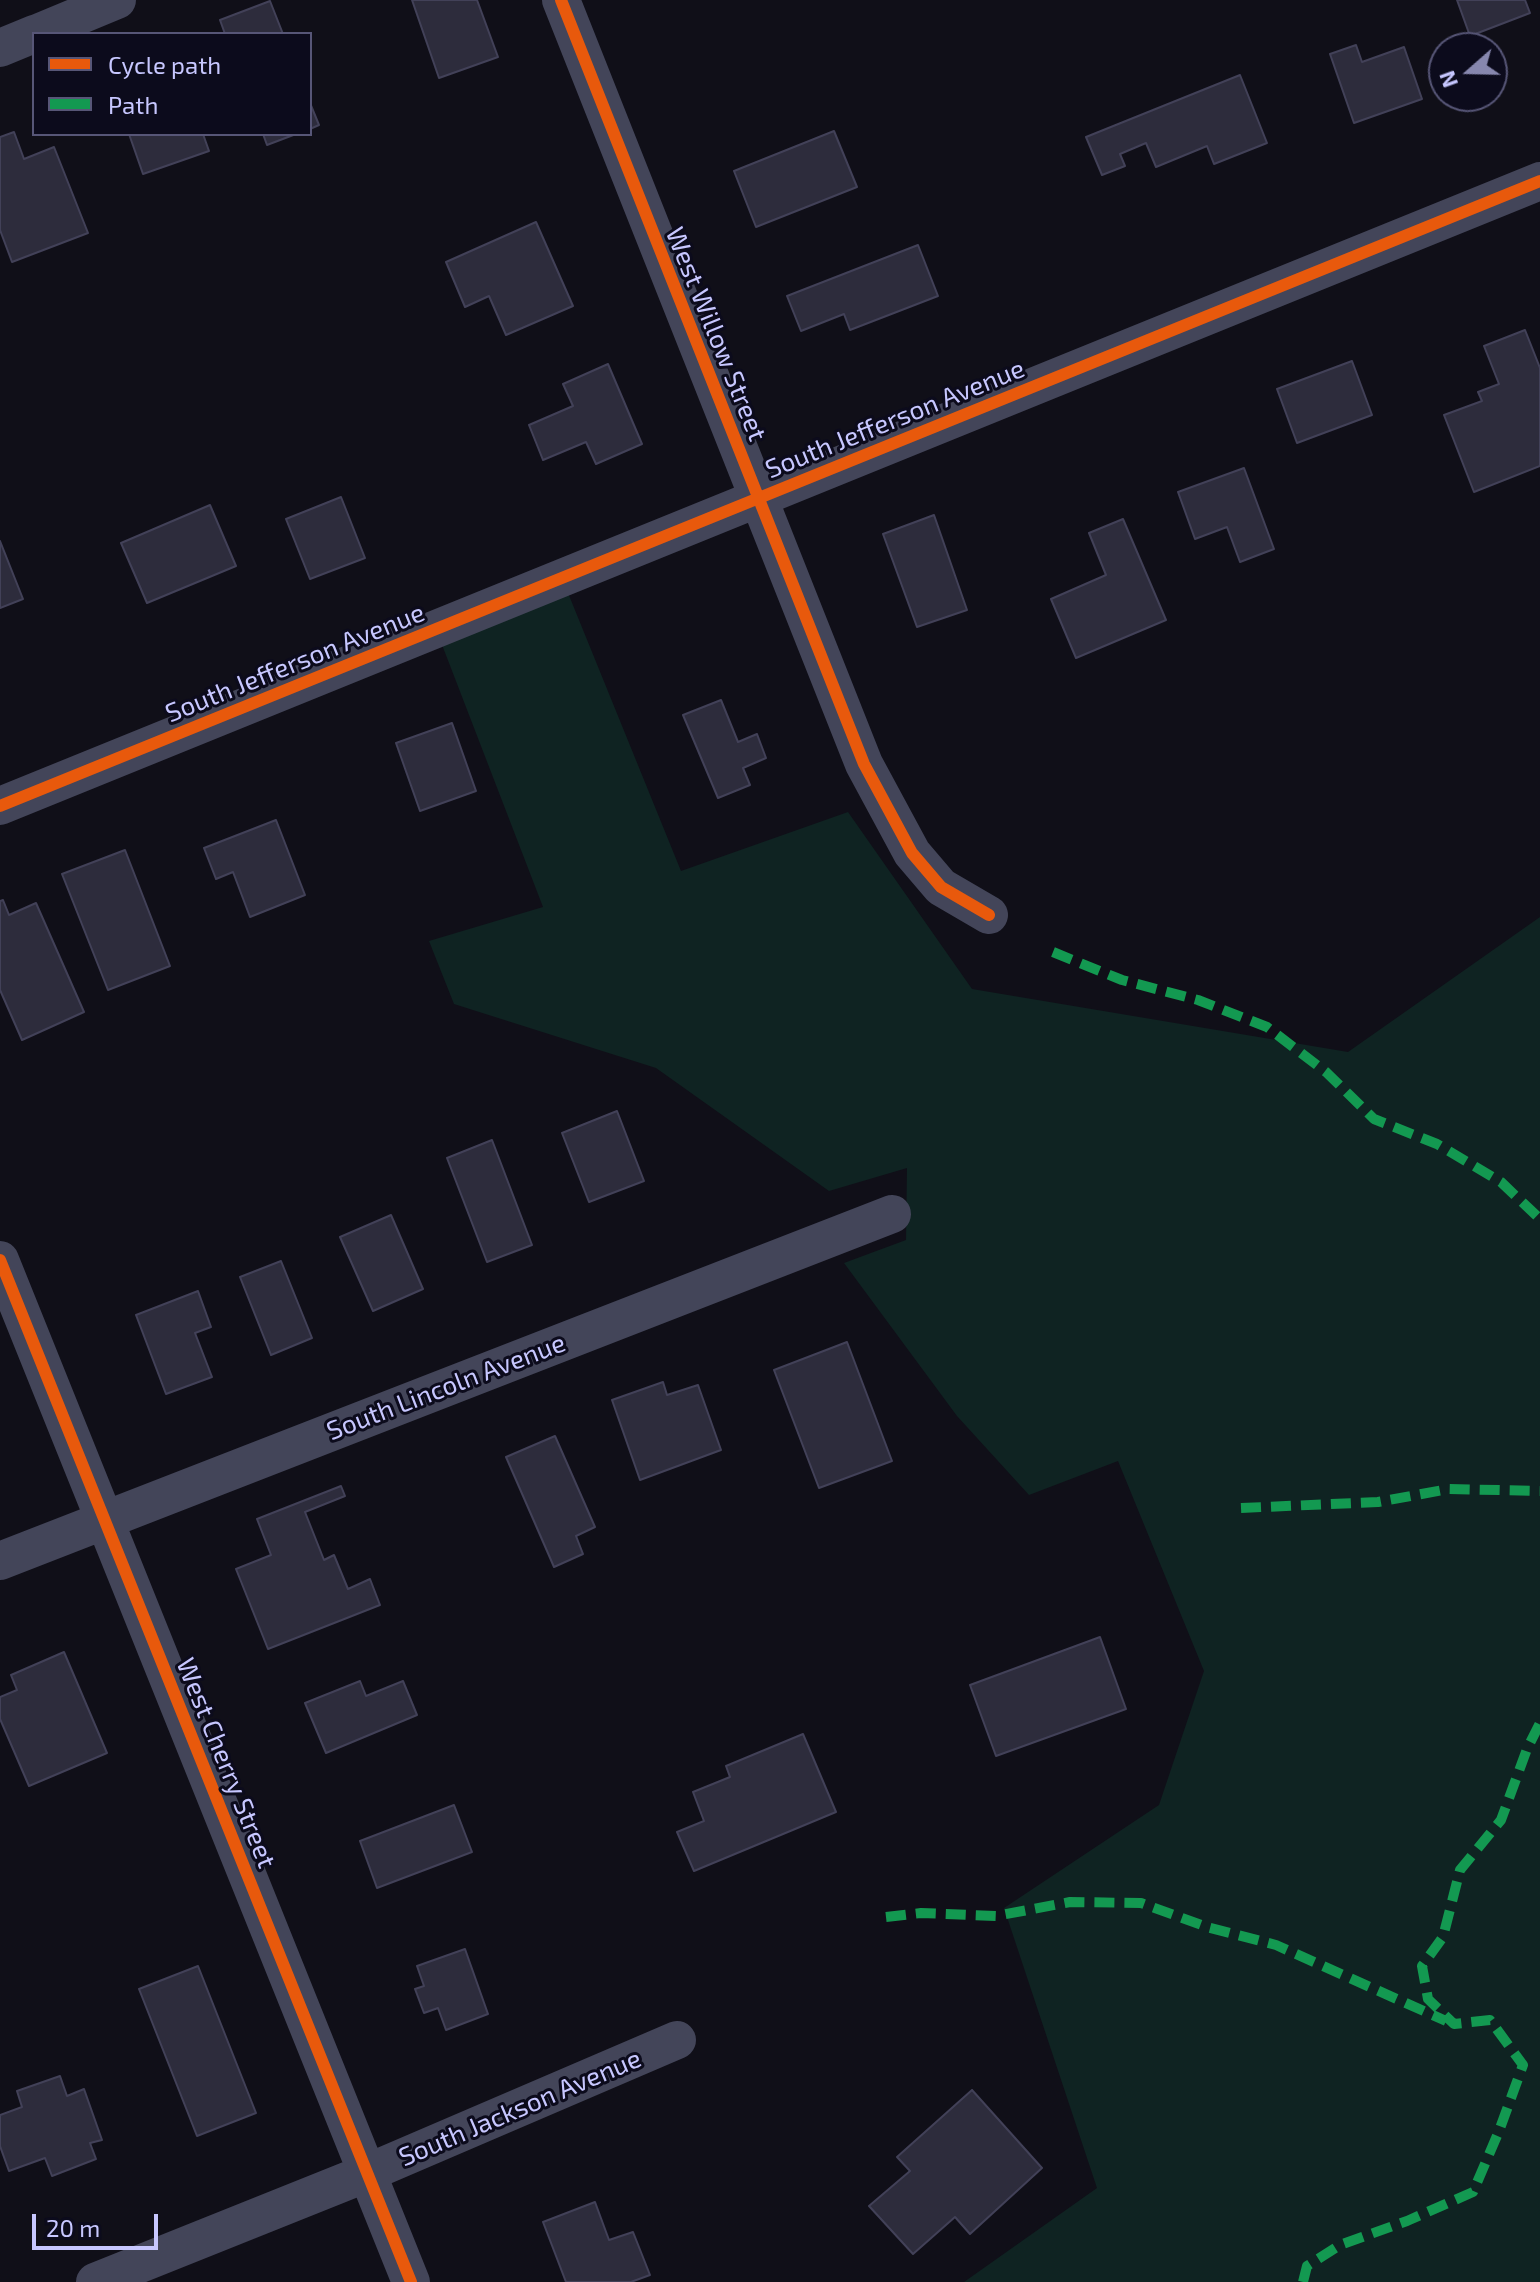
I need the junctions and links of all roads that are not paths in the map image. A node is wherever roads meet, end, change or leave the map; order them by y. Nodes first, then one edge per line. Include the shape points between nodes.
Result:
1 (117, 0) edge
2 (561, 0) edge
3 (39, 32) edge
4 (32, 35) edge
5 (0, 48) edge
6 (1540, 181) edge
7 (758, 498) junction
8 (0, 806) edge
9 (989, 915) dead end
10 (892, 1214) dead end
11 (0, 1260) edge
12 (104, 1519) junction
13 (0, 1561) edge
14 (677, 2040) dead end
15 (367, 2173) junction
16 (95, 2282) edge
17 (411, 2282) edge

1 - 3 street
2 - 7 street, West Willow Street
4 - 5 street
6 - 7 street, South Jefferson Avenue
7 - 8 street, South Jefferson Avenue
7 - 9 street, West Willow Street via 864,764 912,853 941,887
10 - 12 street, South Lincoln Avenue
11 - 12 street, West Cherry Street
12 - 13 street, South Lincoln Avenue
12 - 15 street, West Cherry Street
14 - 15 street, South Jackson Avenue
15 - 16 street, South Jackson Avenue
15 - 17 street, West Cherry Street

